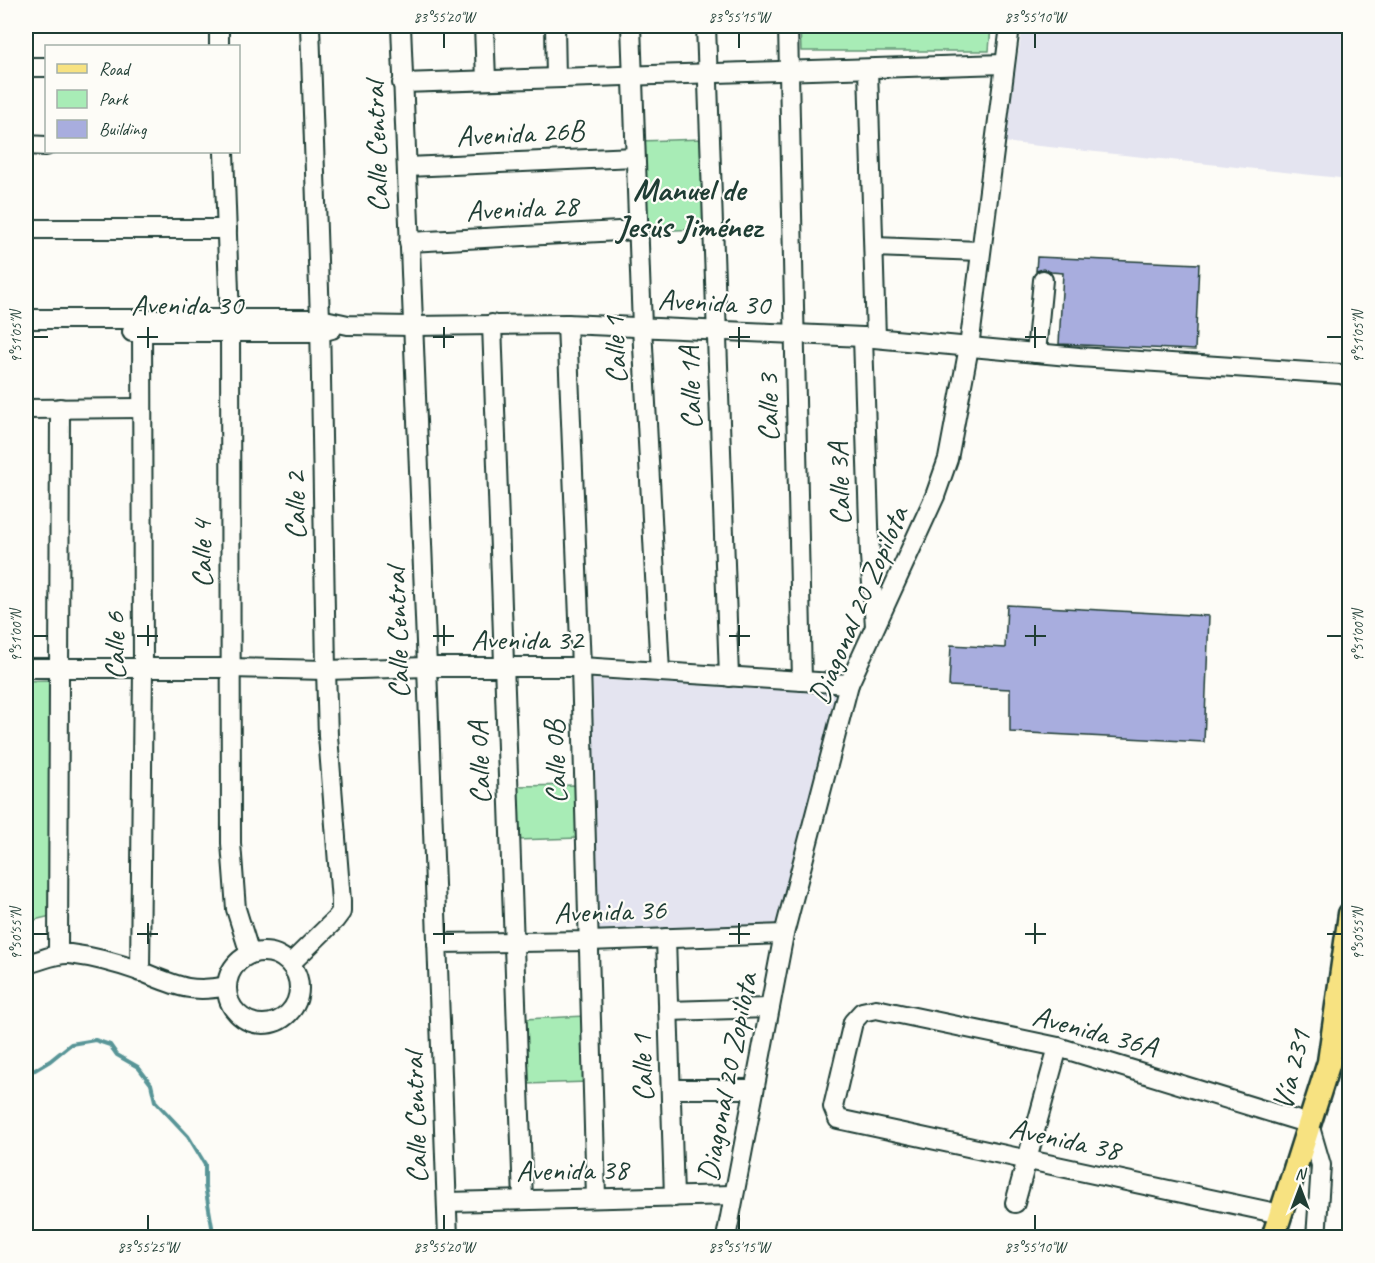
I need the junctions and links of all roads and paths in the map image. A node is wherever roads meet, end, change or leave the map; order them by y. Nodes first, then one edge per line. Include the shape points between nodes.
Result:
1 (219, 26) edge
2 (310, 26) edge
3 (401, 26) edge
4 (484, 26) edge
5 (555, 26) edge
6 (631, 26) edge
7 (706, 26) edge
8 (788, 26) edge
9 (1010, 26) edge
10 (219, 45) edge
11 (1004, 64) junction
12 (26, 67) edge
13 (45, 67) edge
14 (868, 69) junction
15 (789, 71) junction
16 (707, 74) junction
17 (632, 76) junction
18 (556, 78) junction
19 (486, 80) junction
20 (402, 83) junction
21 (26, 146) edge
22 (45, 146) edge
23 (224, 153) edge
24 (635, 157) junction
25 (407, 167) junction
26 (26, 229) edge
27 (227, 229) junction
28 (638, 230) junction
29 (409, 242) junction
30 (874, 247) junction
31 (980, 251) junction
32 (1042, 280) dead end
33 (26, 319) edge
34 (492, 324) junction
35 (567, 324) junction
36 (142, 326) junction
37 (230, 326) junction
38 (321, 326) junction
39 (412, 326) junction
40 (642, 327) junction
41 (26, 331) edge
42 (717, 332) junction
43 (795, 334) junction
44 (870, 337) junction
45 (969, 347) junction
46 (1036, 353) junction
47 (1350, 377) edge
48 (60, 408) junction
49 (142, 408) junction
50 (26, 409) edge
51 (875, 629) junction
52 (427, 667) junction
53 (505, 667) junction
54 (581, 667) junction
55 (26, 668) edge
56 (60, 668) junction
57 (143, 668) junction
58 (229, 668) junction
59 (326, 670) junction
60 (660, 672) junction
61 (729, 676) junction
62 (802, 681) junction
63 (849, 684) junction
64 (1350, 914) edge
65 (784, 934) junction
66 (666, 938) junction
67 (589, 941) junction
68 (514, 942) junction
69 (437, 944) junction
70 (58, 954) junction
71 (250, 954) junction
72 (26, 964) edge
73 (290, 964) junction
74 (140, 972) junction
75 (227, 986) junction
76 (769, 1008) junction
77 (668, 1011) junction
78 (1058, 1047) junction
79 (671, 1089) junction
80 (754, 1089) junction
81 (837, 1119) joint
82 (1309, 1124) junction
83 (1027, 1161) junction
84 (733, 1195) junction
85 (674, 1197) junction
86 (596, 1198) junction
87 (523, 1200) junction
88 (447, 1202) junction
89 (1015, 1203) dead end
90 (1280, 1214) junction
91 (448, 1238) edge
92 (726, 1238) edge
93 (1273, 1238) edge
94 (1316, 1238) edge

1 - 10 street
2 - 38 street, Calle 2
3 - 20 street, Calle Central
4 - 19 street
5 - 18 street
6 - 17 street, Calle 1
7 - 16 street, Calle 1A
8 - 15 street, Calle 3
9 - 11 street, Diagonal 20 Zopilota
11 - 14 street
11 - 31 street, Diagonal 20 Zopilota
12 - 13 street
14 - 15 street
14 - 30 street, Calle 3A
15 - 16 street
15 - 43 street, Calle 3
16 - 17 street
16 - 42 street, Calle 1A
17 - 18 street
17 - 24 street, Calle 1
18 - 19 street
19 - 20 street
20 - 25 street, Calle Central
21 - 22 street
23 - 27 street, Calle 4
24 - 25 street, Avenida 26B
24 - 28 street, Calle 1
25 - 29 street, Calle Central
26 - 27 street
27 - 37 street, Calle 4
28 - 29 street, Avenida 28
28 - 40 street, Calle 1
29 - 39 street, Calle Central
30 - 31 street
30 - 44 street, Calle 3A
31 - 45 street, Diagonal 20 Zopilota
32 - 46 street
33 - 36 street, Avenida 30
34 - 35 street, Avenida 30
34 - 39 street, Avenida 30
34 - 53 street, Calle 0A
35 - 40 street, Avenida 30
35 - 54 street, Calle 0B
36 - 37 street, Avenida 30
36 - 41 street, Avenida 30
36 - 49 street, Calle 6
37 - 38 street, Avenida 30
37 - 58 street, Calle 4
38 - 39 street, Avenida 30
38 - 59 street, Calle 2
39 - 52 street, Calle Central
40 - 42 street, Avenida 30
40 - 60 street, Calle 1
42 - 43 street, Avenida 30
42 - 61 street, Calle 1A
43 - 44 street, Avenida 30
43 - 62 street, Calle 3
44 - 45 street, Avenida 30
44 - 51 street, Calle 3A via 870,556
45 - 46 street, Avenida 30
45 - 51 street, Diagonal 20 Zopilota via 948,459
46 - 47 street, Avenida 30
48 - 49 street
48 - 50 street
48 - 56 street
49 - 57 street, Calle 6
51 - 63 street, Diagonal 20 Zopilota
52 - 53 street, Avenida 32
52 - 59 street, Avenida 32
52 - 69 street, Calle Central
53 - 54 street, Avenida 32
53 - 68 street, Calle 0A
54 - 60 street, Avenida 32
54 - 67 street, Calle 0B
55 - 56 street, Avenida 32
56 - 57 street, Avenida 32
56 - 70 street
57 - 58 street, Avenida 32
57 - 74 street, Calle 6
58 - 59 street, Avenida 32
58 - 71 street, Calle 4 via 233,884
59 - 73 street, Calle 2 via 340,912
60 - 61 street, Avenida 32
61 - 62 street, Avenida 32
62 - 63 street, Avenida 32
63 - 65 street, Diagonal 20 Zopilota
64 - 82 main road, Vía 231 via 1329,1062
65 - 66 street, Avenida 36
65 - 76 street, Diagonal 20 Zopilota
66 - 67 street, Avenida 36
66 - 77 street, Calle 1
67 - 68 street, Avenida 36
67 - 86 street, Calle 0B
68 - 69 street, Avenida 36
68 - 87 street, Calle 0A
69 - 88 street, Calle Central
70 - 72 street
70 - 74 street via 92,958
71 - 73 street via 272,953
71 - 75 street via 230,972
73 - 75 street via 299,986 297,997 293,1008 274,1022 251,1021 241,1016 233,1008
74 - 75 street via 191,989
76 - 77 street
76 - 80 street, Diagonal 20 Zopilota
77 - 79 street, Calle 1
78 - 81 street, Avenida 36A via 876,1009 862,1012 853,1022 836,1090 833,1107
78 - 82 street, Avenida 36A
78 - 83 street
79 - 80 street
79 - 85 street, Calle 1
80 - 84 street, Diagonal 20 Zopilota
81 - 83 street, Avenida 38
82 - 90 main road, Vía 231
82 - 94 street via 1321,1165
83 - 89 street
83 - 90 street, Avenida 38
84 - 85 street, Avenida 38
84 - 92 street, Diagonal 20 Zopilota
85 - 86 street, Avenida 38
86 - 87 street, Avenida 38
87 - 88 street, Avenida 38
88 - 91 street, Calle Central
90 - 93 main road, Vía 231

